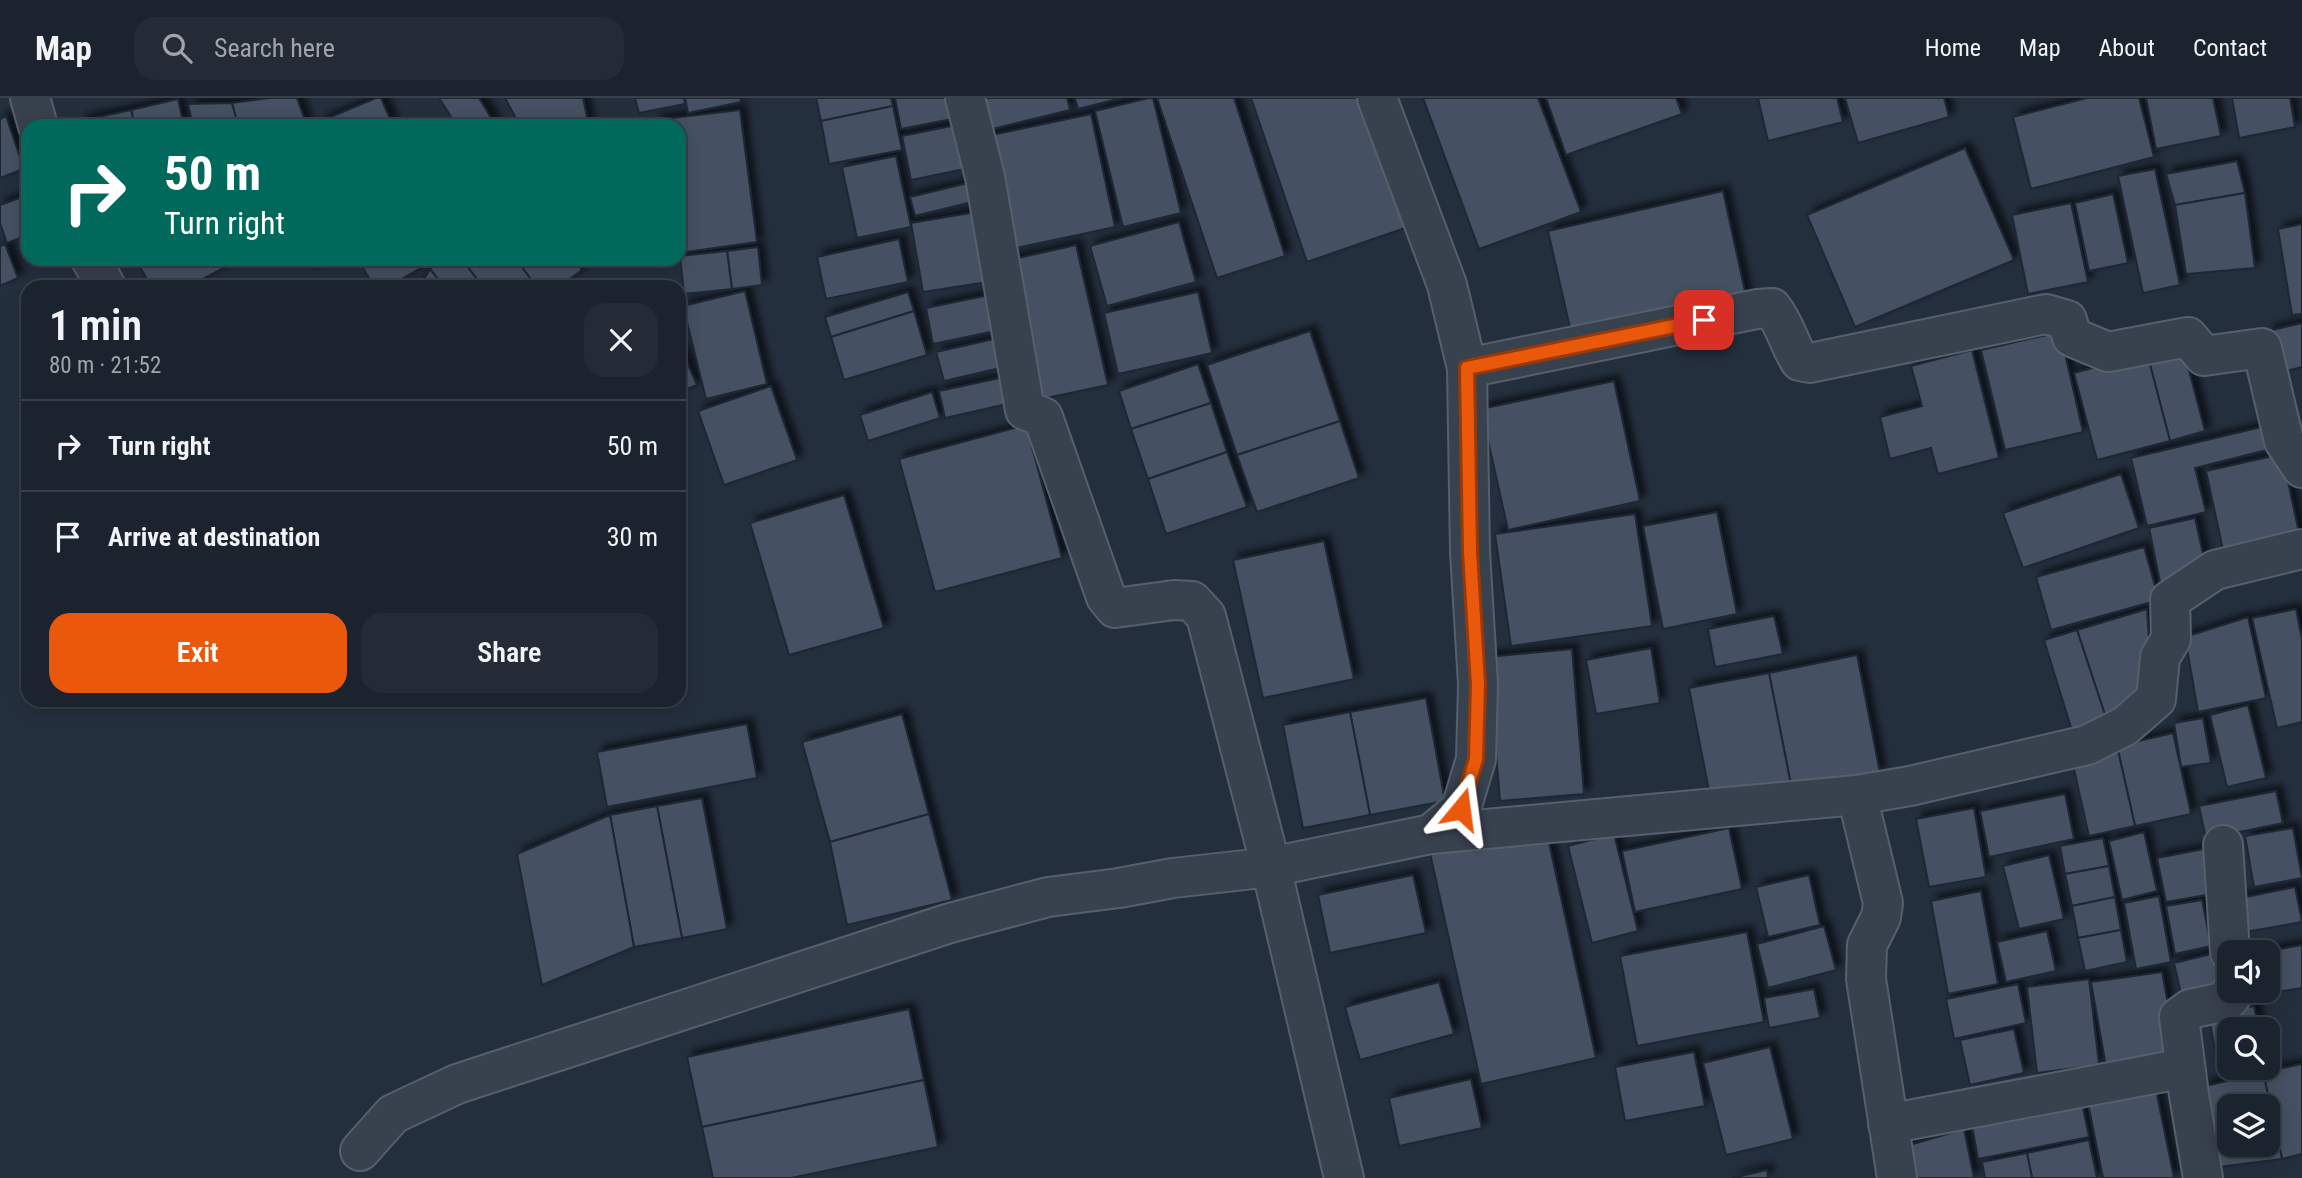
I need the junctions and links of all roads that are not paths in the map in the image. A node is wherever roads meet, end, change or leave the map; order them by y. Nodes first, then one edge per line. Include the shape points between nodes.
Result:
1 (30, 98) edge
2 (965, 98) edge
3 (1377, 98) edge
4 (36, 119) edge
5 (1467, 368) junction
6 (2302, 468) edge
7 (2302, 549) edge
8 (1857, 794) junction
9 (1431, 834) junction
10 (2223, 845) dead end
11 (1272, 867) junction
12 (2229, 940) edge
13 (2218, 1003) edge
14 (2185, 1068) junction
15 (1888, 1124) junction
16 (360, 1151) dead end
17 (1344, 1178) edge
18 (1897, 1178) edge
19 (2203, 1178) edge

1 - 4 street
2 - 11 street via 985,177 1025,410 1043,417 1109,603 1115,608 1192,601 1206,615
3 - 5 street via 1447,285
5 - 6 street via 1757,309 1772,308 1793,351 1810,363 2046,314 2067,320 2072,337 2108,352 2188,337 2204,356 2262,348 2284,441
5 - 9 street via 1478,684 1476,759 1461,809
7 - 8 street via 2215,570 2170,600 2171,639 2160,657 2156,699 2125,726 2087,745
8 - 9 street
8 - 15 street via 1884,903 1867,945 1866,979
9 - 11 street
10 - 12 street
11 - 16 street via 1048,897 950,923 457,1084 393,1114
11 - 17 street
13 - 14 street via 2190,1009 2179,1017
14 - 15 street
14 - 19 street
15 - 18 street

